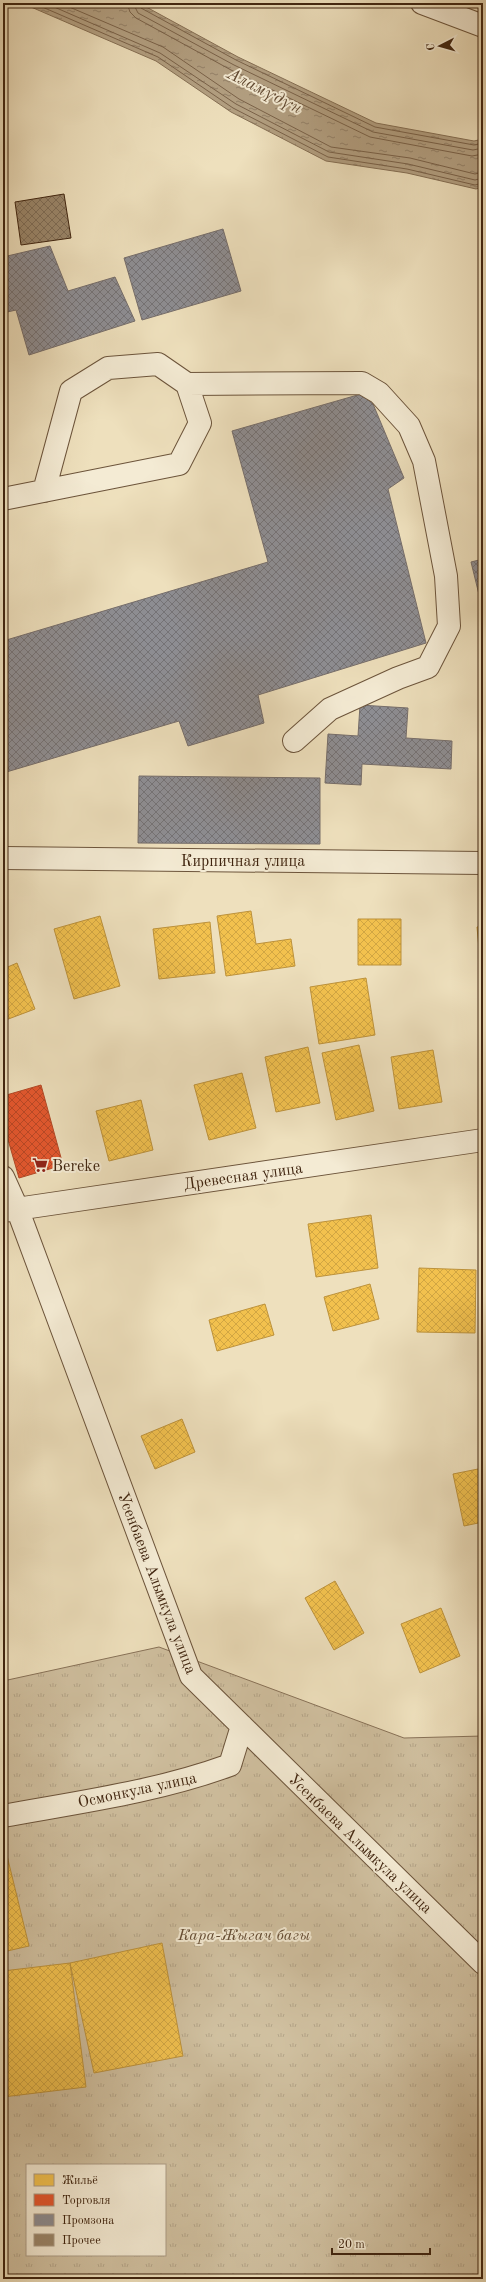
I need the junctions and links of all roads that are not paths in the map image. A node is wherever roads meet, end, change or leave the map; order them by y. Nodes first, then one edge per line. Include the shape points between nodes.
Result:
1 (422, 3) edge
2 (483, 26) edge
3 (187, 384) junction
4 (44, 491) junction
5 (3, 499) edge
6 (294, 741) dead end
7 (3, 858) edge
8 (483, 862) edge
9 (483, 1140) edge
10 (3, 1176) edge
11 (10, 1210) edge
12 (242, 1726) junction
13 (3, 1816) edge
14 (483, 1963) edge

1 - 2 street
3 - 4 street via 200,423 179,464
3 - 4 street via 158,364 108,368 71,391
3 - 6 street via 362,383 379,392 409,426 424,461 446,576 450,626 428,667 330,709
4 - 5 street
7 - 8 street, Кирпичная улица
9 - 11 street, Древесная улица
10 - 11 street, Усенбаева Алымкула улица
11 - 12 street, Усенбаева Алымкула улица via 191,1676
12 - 13 street, Осмонкула улица via 230,1765 154,1789
12 - 14 street, Усенбаева Алымкула улица

